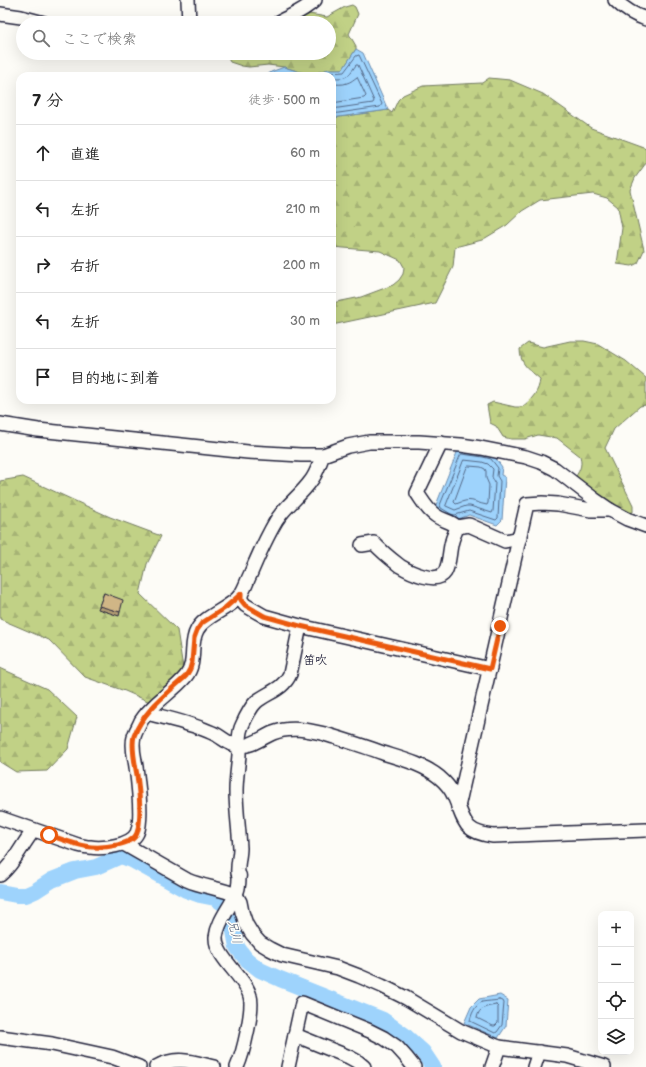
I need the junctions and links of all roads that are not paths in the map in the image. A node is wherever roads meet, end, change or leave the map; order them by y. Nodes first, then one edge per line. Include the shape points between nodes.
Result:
1 (188, 0) edge
2 (315, 0) edge
3 (615, 0) edge
4 (0, 14) edge
5 (21, 16) edge
6 (189, 16) edge
7 (292, 16) edge
8 (646, 19) edge
9 (0, 424) edge
10 (441, 443) junction
11 (323, 455) junction
12 (610, 510) junction
13 (646, 526) edge
14 (458, 527) junction
15 (520, 538) junction
16 (362, 545) dead end
17 (241, 594) junction
18 (300, 626) junction
19 (490, 669) junction
20 (147, 713) junction
21 (239, 746) junction
22 (458, 807) junction
23 (0, 818) edge
24 (34, 830) junction
25 (646, 830) edge
26 (124, 844) junction
27 (0, 875) edge
28 (235, 898) junction
29 (295, 1035) junction
30 (0, 1037) edge
31 (499, 1047) junction
32 (539, 1052) junction
33 (125, 1064) edge
34 (579, 1064) edge
35 (140, 1067) edge
36 (156, 1067) edge
37 (214, 1067) edge
38 (237, 1067) edge
39 (288, 1067) edge
40 (364, 1067) edge
41 (414, 1067) edge
42 (492, 1067) edge
43 (534, 1067) edge
44 (604, 1067) edge

1 - 6 street
2 - 7 street
3 - 8 street via 632,14
4 - 5 street
9 - 11 street via 248,452
10 - 11 street via 369,442
10 - 12 street via 481,448 541,462 555,469
10 - 14 street via 417,493 435,515
11 - 17 street via 310,482 274,524
12 - 13 street
12 - 15 street via 591,510 558,504 527,504
14 - 15 street via 469,525 505,541
14 - 16 street via 452,542 448,566 439,577 431,578 401,566 374,544
15 - 19 street
17 - 18 street via 241,600 252,610
17 - 20 street via 202,623 194,638 192,662 186,676
18 - 19 street
18 - 21 street via 287,681 251,707 240,730
19 - 22 street
20 - 21 street via 216,734
20 - 26 street via 134,737 133,745 138,785 139,826 133,840
21 - 22 street via 286,730 299,729 325,734 413,762 427,769 448,787
21 - 28 street via 236,791 240,877
22 - 25 street via 464,822 482,835
23 - 24 street
24 - 26 street via 78,845 101,848
24 - 27 street
26 - 28 street via 188,880 219,889
28 - 31 street via 240,902 246,924 252,934 270,950 365,978 406,998 461,1031
28 - 38 street via 222,919 216,938 218,947 245,986 252,1004
29 - 39 street
29 - 40 street via 349,1057
29 - 41 street via 302,1003 384,1038 397,1047
30 - 33 street via 52,1044
31 - 32 street
31 - 42 street
32 - 34 street via 567,1056
32 - 43 street
33 - 35 street
34 - 44 street
36 - 37 street via 173,1060

